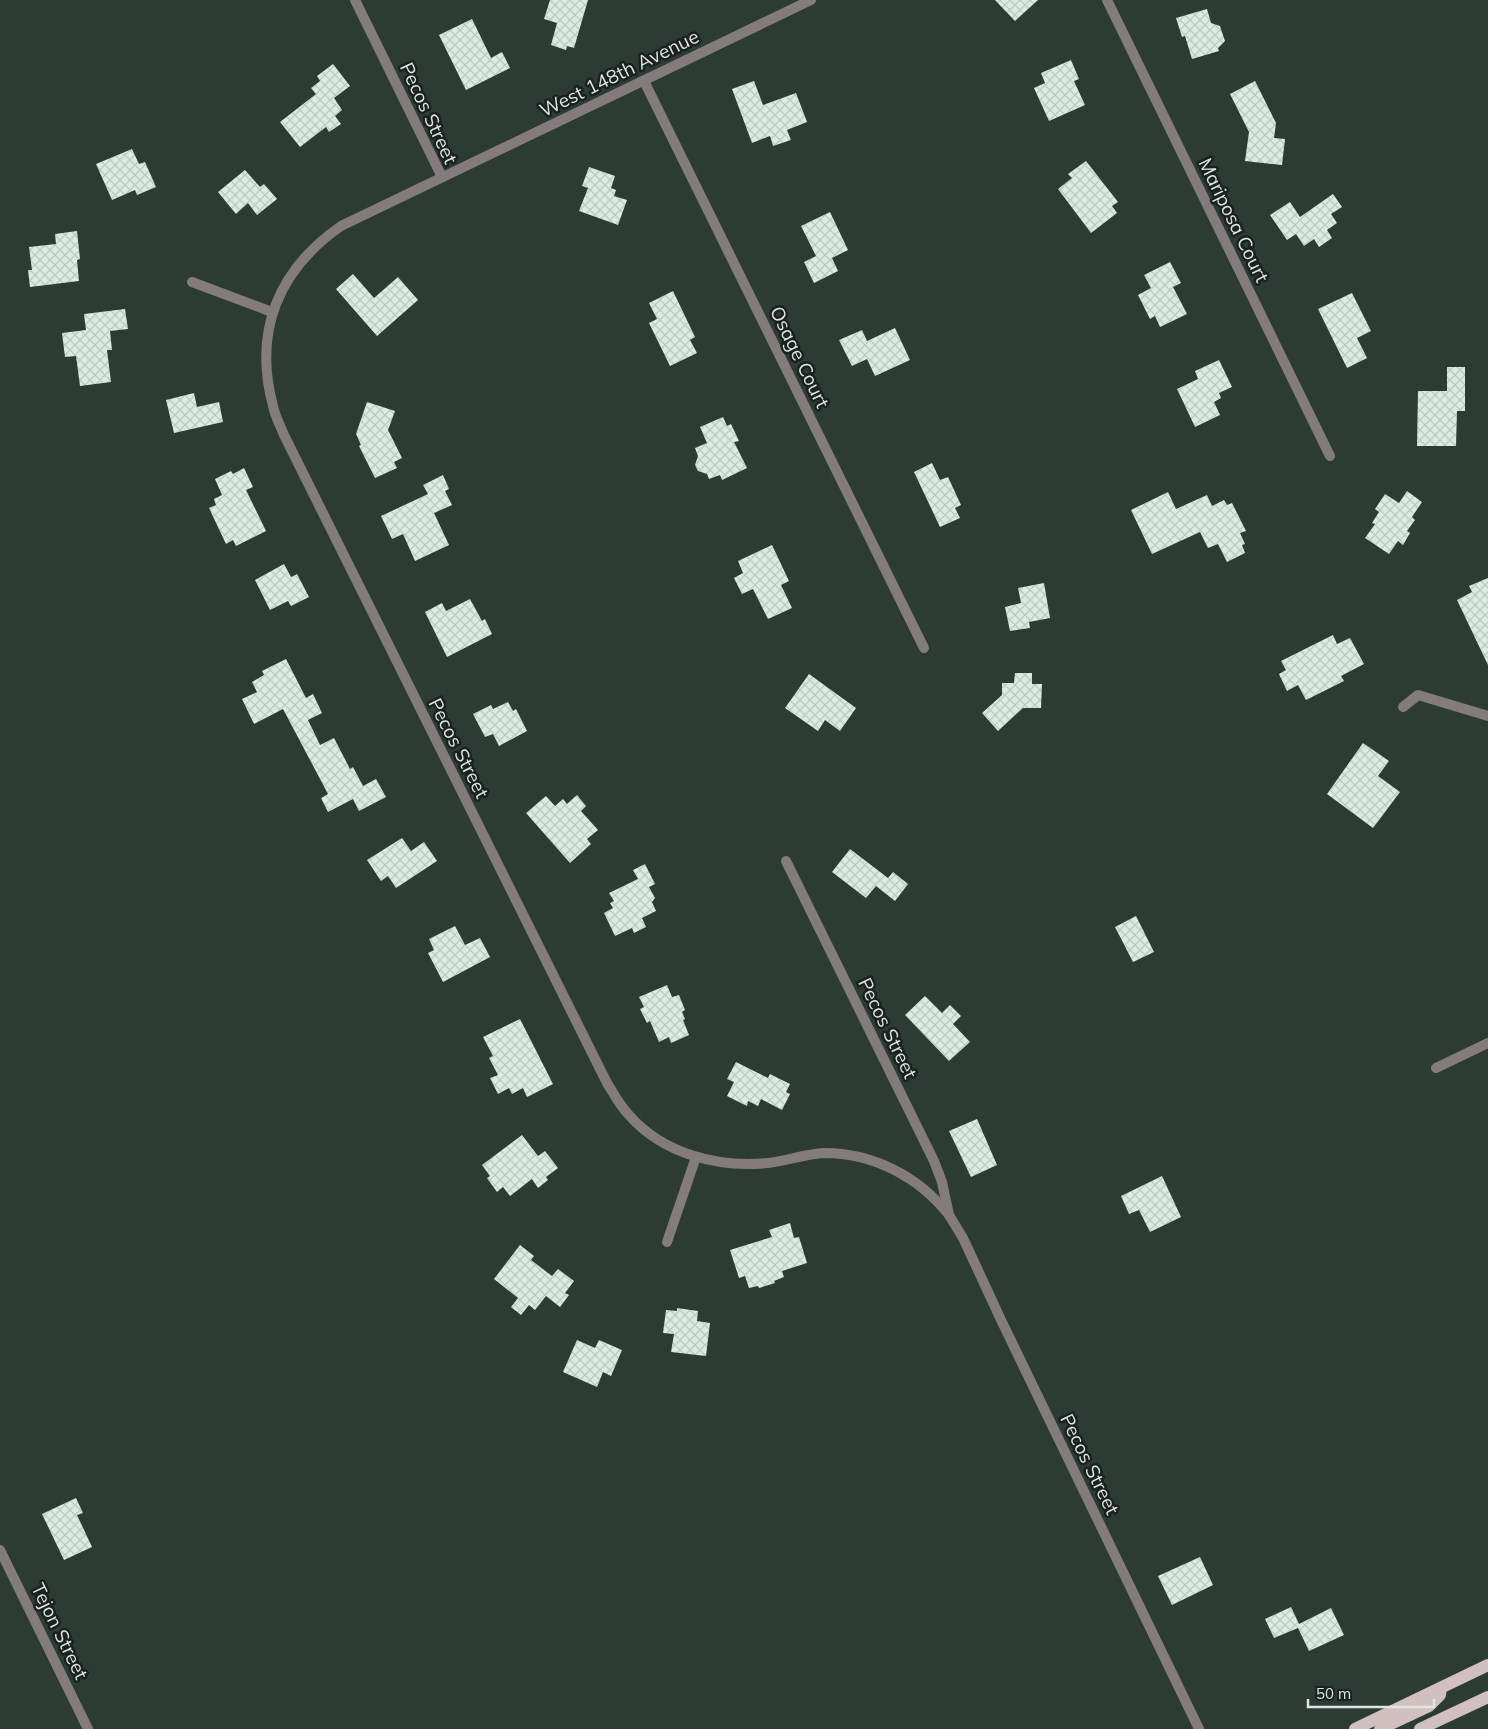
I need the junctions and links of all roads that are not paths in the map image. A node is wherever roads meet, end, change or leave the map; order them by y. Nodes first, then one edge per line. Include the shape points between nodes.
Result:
1 (355, 0) edge
2 (811, 0) edge
3 (1107, 0) edge
4 (644, 81) junction
5 (442, 176) junction
6 (192, 282) dead end
7 (272, 312) junction
8 (1330, 456) dead end
9 (924, 648) dead end
10 (1403, 707) dead end
11 (1488, 716) edge
12 (786, 861) dead end
13 (1488, 1043) edge
14 (1436, 1068) dead end
15 (696, 1157) junction
16 (949, 1215) junction
17 (666, 1242) dead end
18 (0, 1550) edge
19 (1488, 1665) edge
20 (1441, 1688) junction
21 (1488, 1697) edge
22 (88, 1729) edge
23 (1198, 1729) edge
24 (1355, 1729) edge
25 (1380, 1729) edge
26 (1420, 1729) edge

1 - 5 street, Pecos Street
2 - 4 street, West 148th Avenue
3 - 8 street, Mariposa Court
4 - 5 street, West 148th Avenue
4 - 9 street, Osage Court
5 - 7 street, Pecos Street via 352,220 327,236 297,266
6 - 7 street
7 - 15 street, Pecos Street via 267,335 266,375 273,408 284,434 603,1074 629,1115 649,1134
10 - 11 street via 1418,695
12 - 16 street, Pecos Street via 934,1161
13 - 14 street
15 - 16 street, Pecos Street via 738,1164 769,1163 814,1154 853,1156 904,1174 930,1193
15 - 17 street
16 - 23 street, Pecos Street via 963,1238
18 - 22 street, Tejon Street
19 - 20 main road
20 - 24 main road
20 - 25 main road via 1440,1695 1429,1706
21 - 26 main road

